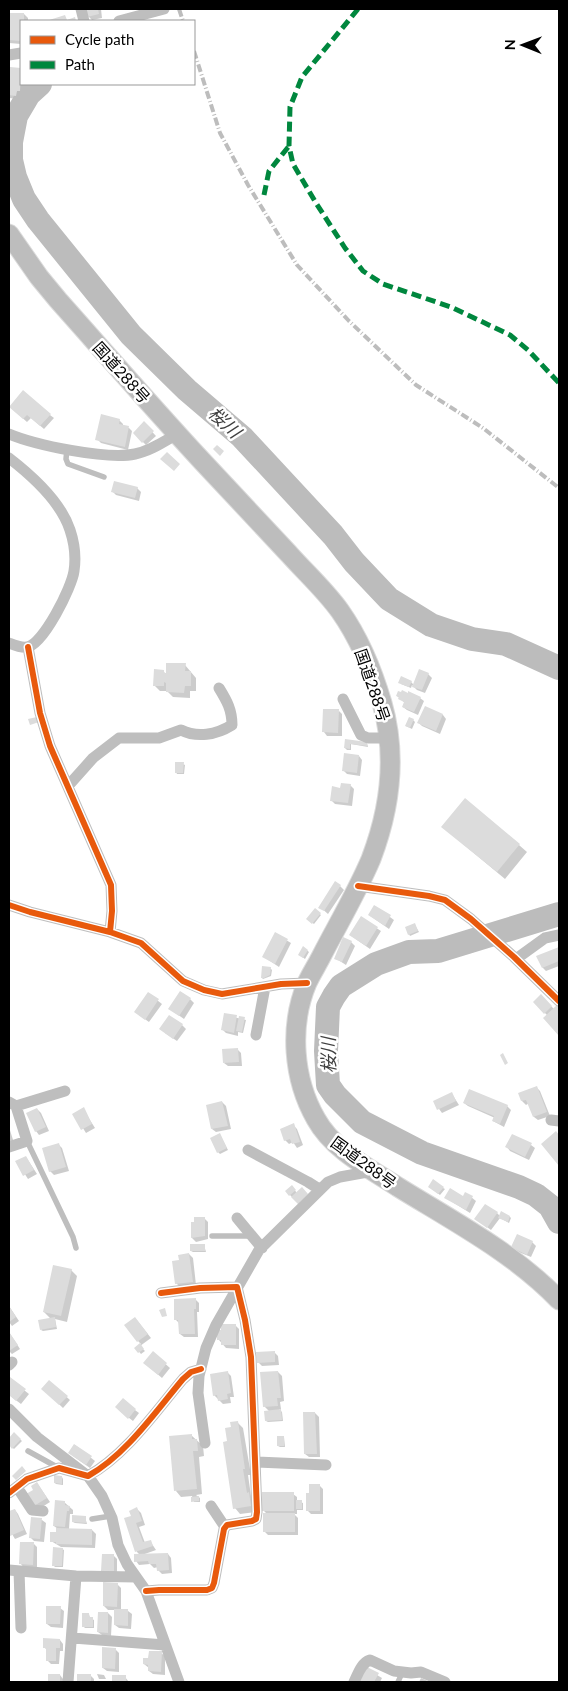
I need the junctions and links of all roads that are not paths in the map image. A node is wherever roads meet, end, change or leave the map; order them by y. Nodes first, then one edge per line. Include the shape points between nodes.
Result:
1 (160, 10) edge
2 (123, 20) edge
3 (9, 234) edge
4 (9, 434) edge
5 (177, 434) junction
6 (67, 449) junction
7 (9, 458) edge
8 (104, 477) dead end
9 (9, 643) edge
10 (28, 647) junction
11 (219, 688) dead end
12 (343, 699) dead end
13 (389, 738) junction
14 (68, 786) junction
15 (358, 886) junction
16 (9, 905) edge
17 (110, 932) junction
18 (559, 935) edge
19 (515, 958) junction
20 (307, 983) junction
21 (265, 987) junction
22 (559, 1001) edge
23 (256, 1035) dead end
24 (65, 1091) dead end
25 (12, 1104) edge
26 (27, 1141) junction
27 (9, 1147) edge
28 (248, 1150) dead end
29 (373, 1171) junction
30 (319, 1189) junction
31 (237, 1218) dead end
32 (212, 1236) dead end
33 (252, 1236) junction
34 (76, 1248) dead end
35 (262, 1248) junction
36 (237, 1287) junction
37 (161, 1293) dead end
38 (559, 1300) edge
39 (201, 1369) junction
40 (9, 1409) edge
41 (205, 1443) dead end
42 (28, 1451) dead end
43 (256, 1462) junction
44 (326, 1465) dead end
45 (59, 1468) junction
46 (88, 1476) junction
47 (13, 1490) edge
48 (211, 1506) dead end
49 (42, 1511) dead end
50 (111, 1516) junction
51 (92, 1519) dead end
52 (225, 1527) junction
53 (14, 1571) edge
54 (76, 1576) junction
55 (136, 1577) junction
56 (146, 1591) junction
57 (21, 1628) dead end
58 (73, 1638) junction
59 (166, 1645) junction
60 (400, 1678) edge
61 (68, 1682) edge
62 (179, 1682) edge
63 (354, 1682) edge
64 (445, 1682) edge

1 - 2 street
3 - 5 highway, 国道288号 via 58,300
4 - 6 street
5 - 6 street via 134,454 108,456
5 - 13 highway, 国道288号 via 341,613 376,683
6 - 8 lane via 68,464
7 - 10 street via 54,502 70,528 74,548 74,572 61,605 47,629
9 - 10 street
10 - 14 street via 40,712 50,746
11 - 14 street via 229,704 232,726 212,734 190,735 181,730 159,738 119,738 93,758
12 - 13 street via 361,735
13 - 15 highway, 国道288号 via 391,770 384,818
14 - 17 street via 111,885
15 - 19 street via 445,900
15 - 20 highway, 国道288号
16 - 17 street
17 - 21 street via 141,943 183,982 204,990 222,994
18 - 19 street via 545,938
19 - 22 street
20 - 21 street
20 - 29 highway, 国道288号 via 296,1034 298,1069 304,1092 316,1121 333,1143
21 - 23 street
24 - 25 street
25 - 26 street
26 - 27 street
26 - 34 lane
28 - 30 street
29 - 30 street via 340,1177
29 - 38 highway, 国道288号 via 517,1264
30 - 35 street
31 - 33 street
32 - 33 lane
33 - 35 street
35 - 36 street
36 - 37 street
36 - 39 street via 216,1325
36 - 43 street via 251,1357
39 - 41 street via 198,1393
39 - 46 street via 183,1379 122,1450
40 - 46 street via 37,1437
42 - 45 lane
43 - 44 street
43 - 52 street via 256,1519
45 - 46 street
45 - 47 street via 33,1476
46 - 50 street
47 - 49 street via 32,1510
48 - 52 street
50 - 51 lane
50 - 55 street via 118,1545
52 - 56 street via 212,1588
53 - 54 street
53 - 57 street
54 - 55 street
54 - 58 street
55 - 56 street
56 - 59 street
58 - 59 street
58 - 61 street
59 - 62 street
60 - 63 street via 368,1660
60 - 64 street via 421,1672

